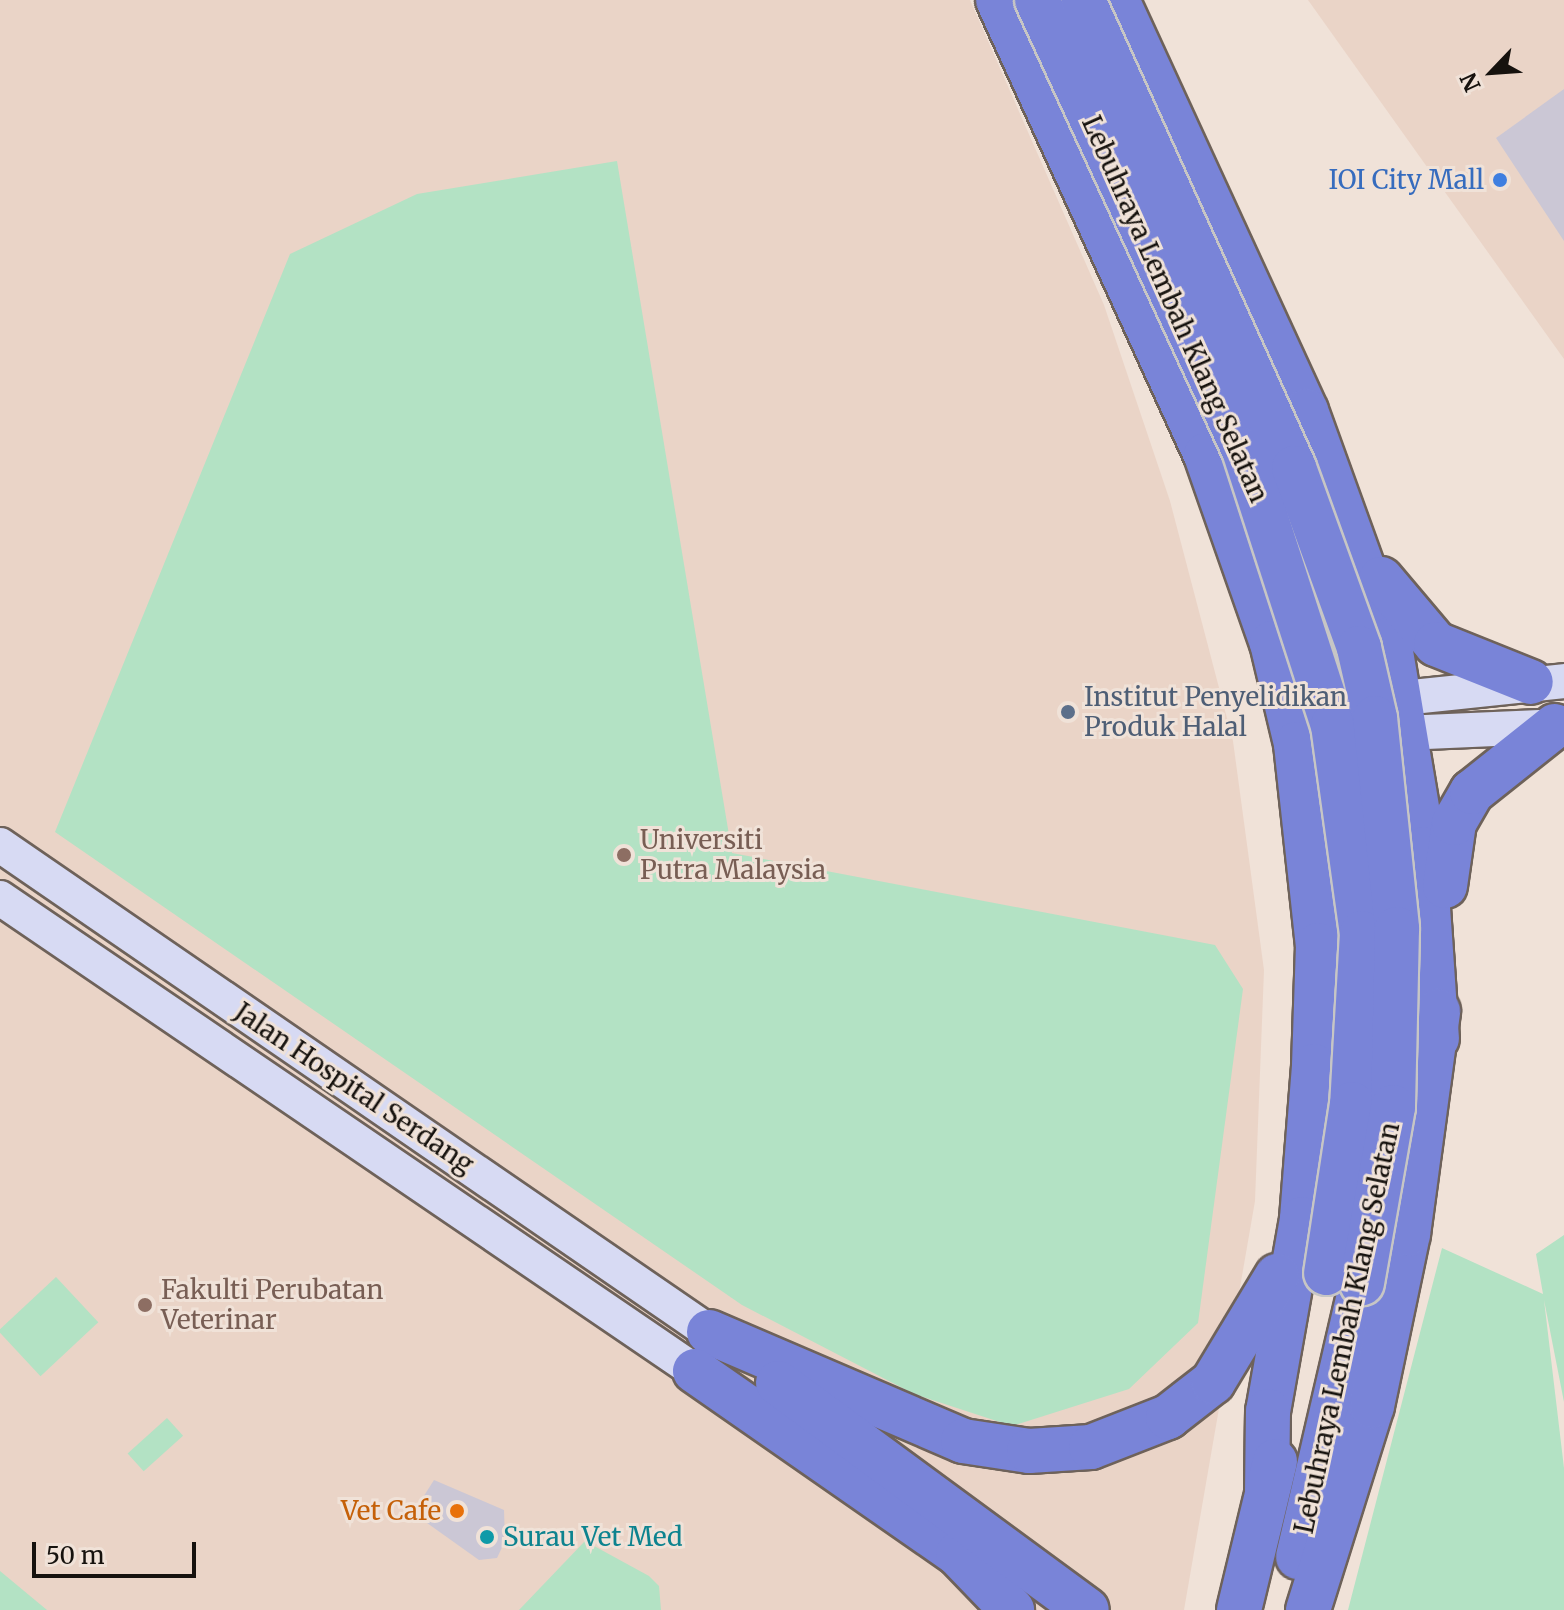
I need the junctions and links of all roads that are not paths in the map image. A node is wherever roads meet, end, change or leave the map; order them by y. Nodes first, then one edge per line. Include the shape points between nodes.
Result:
1 (998, 0) edge
2 (1037, 0) edge
3 (1083, 0) edge
4 (1117, 0) edge
5 (1357, 544) junction
6 (1548, 682) edge
7 (1406, 714) junction
8 (1293, 729) junction
9 (1561, 729) edge
10 (0, 845) edge
11 (0, 898) edge
12 (1437, 1039) junction
13 (1302, 1219) junction
14 (1344, 1278) junction
15 (702, 1351) junction
16 (1267, 1489) junction
17 (1012, 1610) edge
18 (1087, 1610) edge
19 (1239, 1610) edge
20 (1287, 1610) edge
21 (1308, 1610) edge

1 - 8 highway via 1206,455
2 - 14 highway, Lebuhraya Lembah Klang Selatan, bridge via 1244,450 1317,659 1333,725 1362,933
3 - 14 highway, Lebuhraya Lembah Klang Selatan, bridge via 1294,468 1359,648 1375,718 1397,929 1394,1077
4 - 5 highway via 1306,411
5 - 6 highway via 1394,600 1436,644
5 - 7 highway
6 - 7 main road
7 - 8 main road
7 - 9 main road
7 - 12 highway
8 - 13 highway via 1318,945
9 - 12 highway via 1472,792 1454,823
10 - 15 main road, Jalan Hospital Serdang
11 - 15 main road, Jalan Hospital Serdang
12 - 21 highway via 1408,1234 1372,1406
13 - 15 highway via 1259,1317 1213,1382 1168,1417 1091,1447 1029,1451 963,1441
13 - 16 highway via 1268,1411
14 - 16 highway, Lebuhraya Lembah Klang Selatan
14 - 20 highway, Lebuhraya Lembah Klang Selatan
15 - 17 highway via 958,1554
15 - 18 highway
16 - 19 highway, Lebuhraya Lembah Klang Selatan

